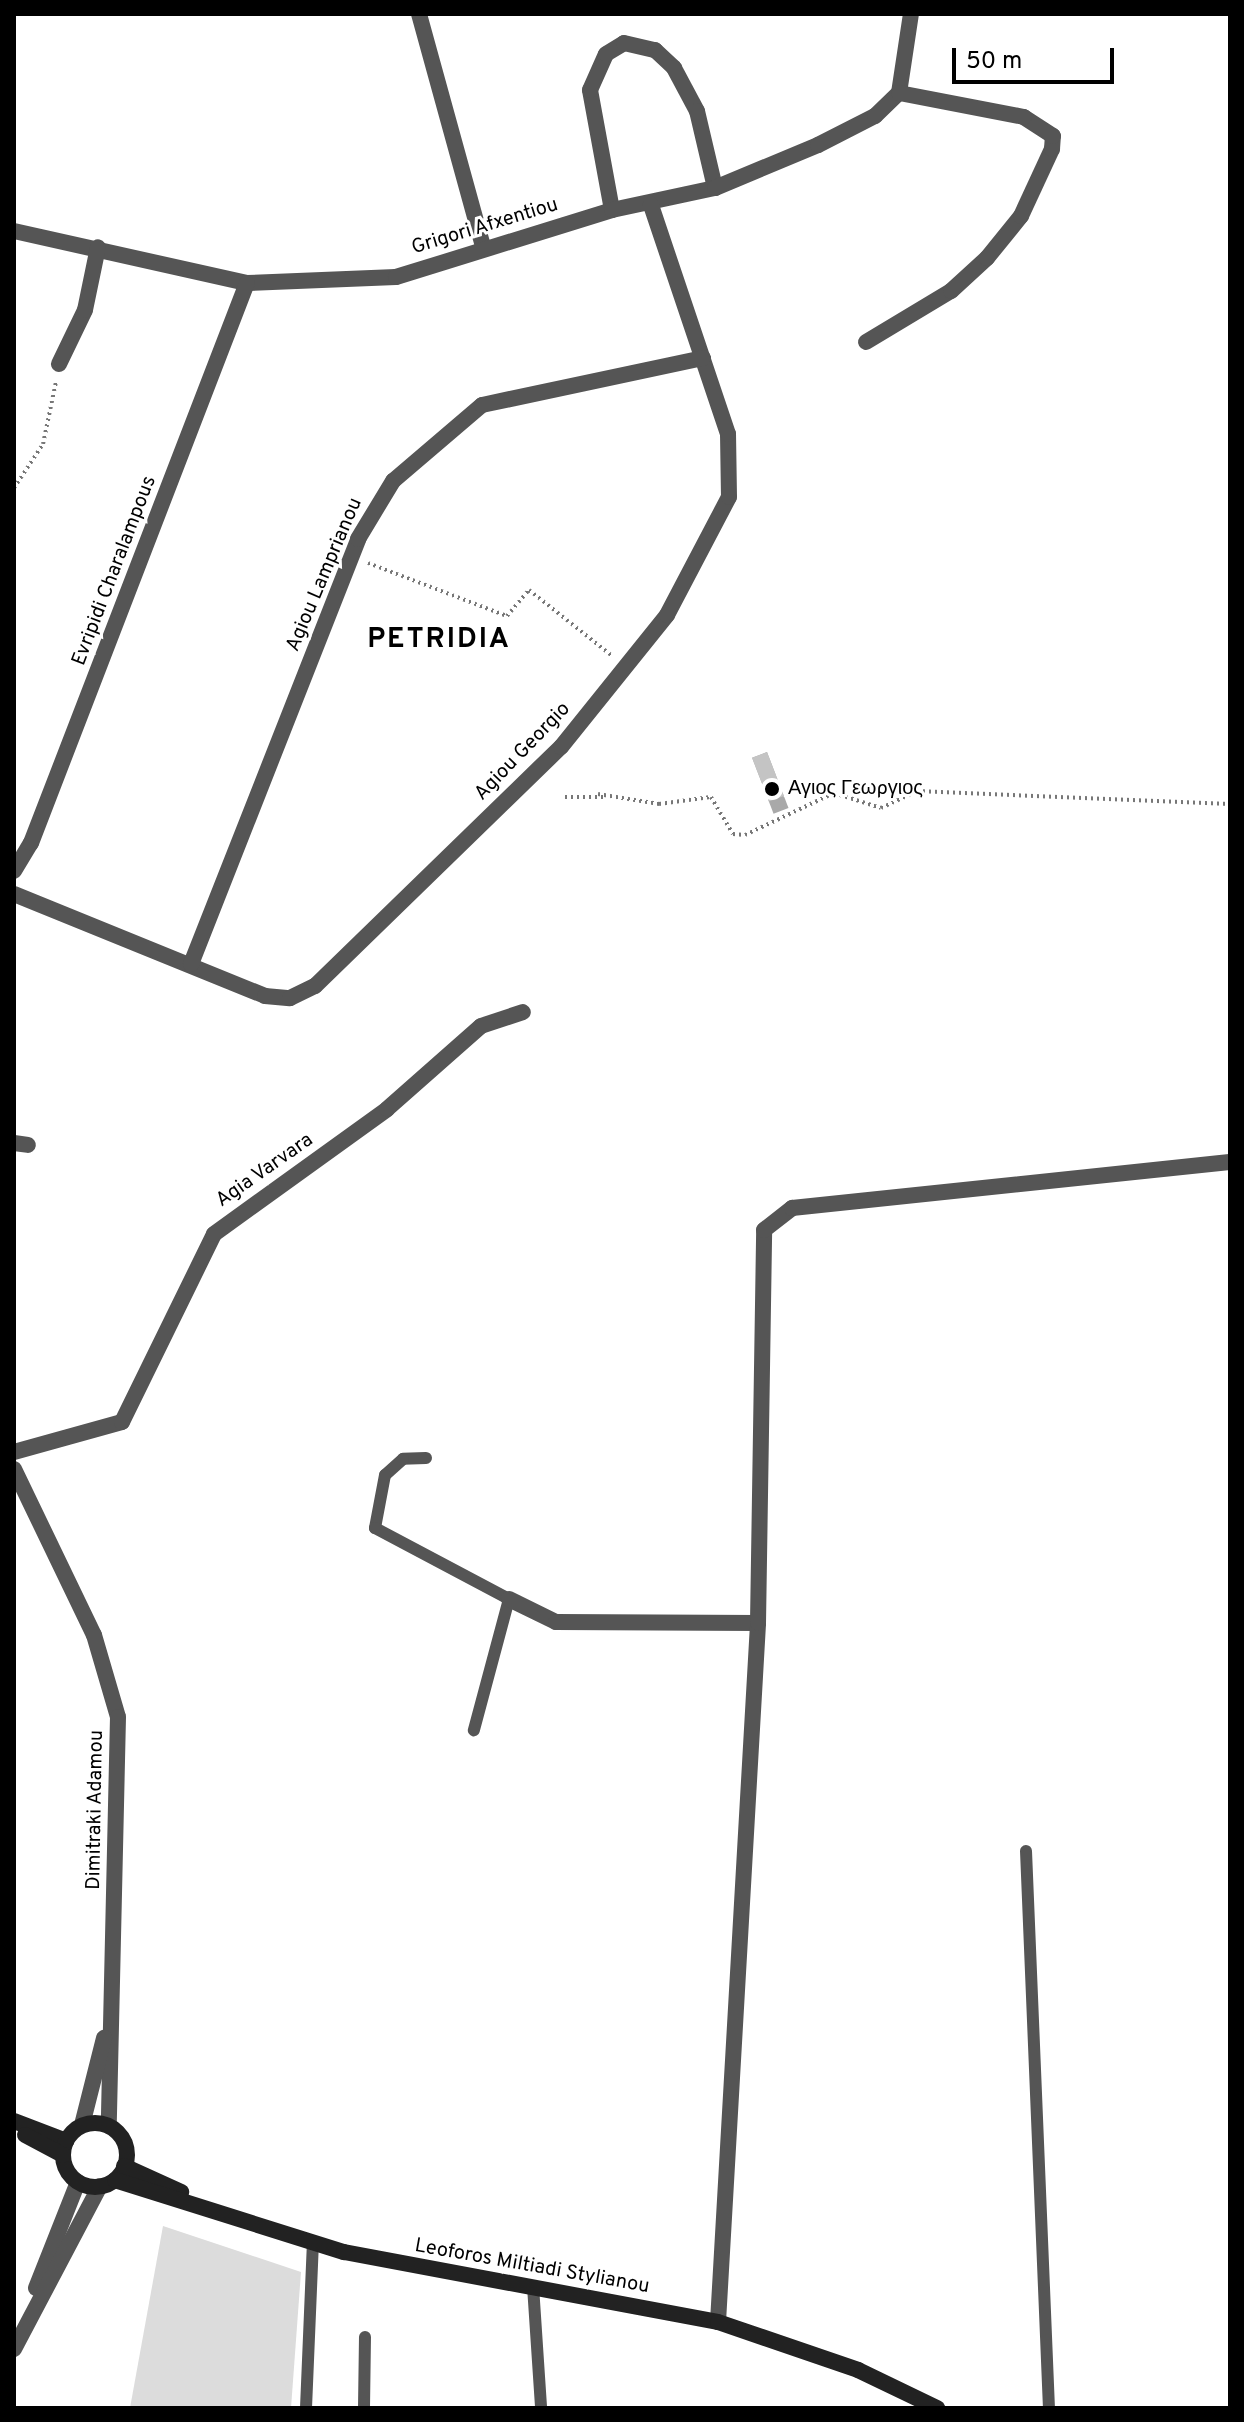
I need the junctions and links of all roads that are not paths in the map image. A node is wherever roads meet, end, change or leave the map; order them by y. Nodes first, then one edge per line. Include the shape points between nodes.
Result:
1 (419, 14) edge
2 (911, 14) edge
3 (899, 93) junction
4 (715, 188) junction
5 (651, 205) junction
6 (612, 210) junction
7 (14, 231) edge
8 (483, 246) junction
9 (98, 247) junction
10 (247, 283) junction
11 (866, 342) dead end
12 (703, 358) junction
13 (59, 364) road end
14 (14, 871) edge
15 (14, 894) edge
16 (191, 964) junction
17 (523, 1012) dead end
18 (1230, 1162) edge
19 (14, 1452) edge
20 (426, 1458) dead end
21 (14, 1469) edge
22 (509, 1599) junction
23 (758, 1623) junction
24 (474, 1730) dead end
25 (1026, 1851) dead end
26 (111, 2010) junction
27 (14, 2121) edge
28 (82, 2125) junction
29 (109, 2126) junction
30 (14, 2130) edge
31 (64, 2148) junction
32 (113, 2177) junction
33 (78, 2182) junction
34 (313, 2244) junction
35 (533, 2286) junction
36 (718, 2322) junction
37 (365, 2337) dead end
38 (14, 2347) edge
39 (306, 2408) edge
40 (364, 2408) edge
41 (541, 2408) edge
42 (937, 2408) edge
43 (1049, 2408) edge

1 - 8 street
2 - 3 street
3 - 4 street, Grigori Afxentiou via 859,124
3 - 11 street via 1024,117 1053,136 1052,149 1021,216 987,258 951,291
4 - 5 street, Grigori Afxentiou
4 - 6 street via 697,111 674,68 655,50 624,43 606,54 590,90
5 - 6 street, Grigori Afxentiou
5 - 12 street, Agiou Georgio
6 - 8 street, Grigori Afxentiou
7 - 9 street, Grigori Afxentiou
8 - 10 street, Grigori Afxentiou via 396,277
9 - 10 street, Grigori Afxentiou
9 - 13 street via 85,310
10 - 14 street, Evripidi Charalampous via 31,843
12 - 16 street, Agiou Lamprianou via 482,405 393,481 351,557
12 - 16 street, Agiou Georgio via 728,434 729,497 695,569 561,747 315,986 277,998
15 - 16 street, Agiou Georgio
17 - 19 street, Agia Varvara via 481,1026 387,1109 214,1234 122,1422
18 - 23 street via 792,1208 771,1221 762,1240
20 - 22 lane via 403,1459 385,1475 375,1528
21 - 26 street, Dimitraki Adamou via 94,1635 118,1717
22 - 23 street via 556,1622
22 - 24 lane
23 - 36 street
25 - 43 lane
26 - 28 street
26 - 29 street, Dimitraki Adamou
27 - 31 main road
28 - 29 main road
28 - 31 main road
29 - 32 main road via 126,2144
30 - 31 main road
31 - 33 main road
32 - 33 main road
32 - 34 main road, Leoforos Miltiadi Stylianou
32 - 38 street
33 - 38 street
34 - 35 main road, Leoforos Miltiadi Stylianou
34 - 39 lane
35 - 36 main road, Leoforos Miltiadi Stylianou
35 - 41 lane
36 - 42 main road, Leoforos Miltiadi Stylianou via 858,2370
37 - 40 lane

